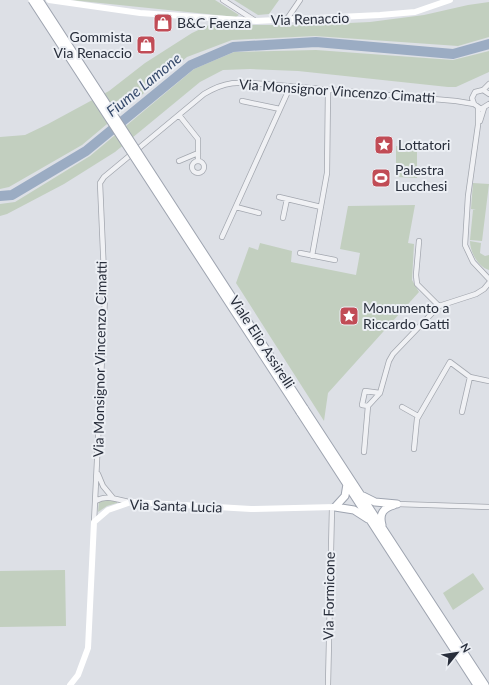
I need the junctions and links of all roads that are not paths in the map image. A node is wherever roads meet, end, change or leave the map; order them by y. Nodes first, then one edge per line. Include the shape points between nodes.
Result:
1 (32, 0) edge
2 (38, 0) edge
3 (49, 0) edge
4 (223, 0) edge
5 (300, 0) edge
6 (450, 0) edge
7 (287, 19) junction
8 (256, 21) junction
9 (489, 84) edge
10 (290, 87) junction
11 (328, 90) junction
12 (483, 90) junction
13 (489, 94) edge
14 (473, 96) junction
15 (242, 101) dead end
16 (456, 101) junction
17 (474, 104) junction
18 (489, 104) edge
19 (478, 108) junction
20 (484, 108) junction
21 (280, 109) junction
22 (179, 115) junction
23 (478, 125) junction
24 (198, 153) junction
25 (179, 161) dead end
26 (198, 161) dead end
27 (279, 197) dead end
28 (287, 199) junction
29 (236, 207) junction
30 (321, 207) junction
31 (259, 213) dead end
32 (283, 218) dead end
33 (222, 237) dead end
34 (419, 241) dead end
35 (300, 253) dead end
36 (312, 256) junction
37 (335, 260) dead end
38 (489, 279) edge
39 (489, 283) edge
40 (439, 306) junction
41 (470, 377) junction
42 (489, 381) edge
43 (380, 393) junction
44 (368, 406) junction
45 (402, 407) dead end
46 (302, 410) junction
47 (462, 412) dead end
48 (418, 416) junction
49 (414, 449) dead end
50 (364, 452) dead end
51 (98, 473) junction
52 (347, 484) junction
53 (359, 493) junction
54 (112, 498) junction
55 (96, 501) junction
56 (131, 502) junction
57 (397, 504) junction
58 (333, 507) junction
59 (489, 507) edge
60 (94, 522) junction
61 (371, 522) junction
62 (382, 527) junction
63 (70, 685) edge
64 (328, 685) edge
65 (477, 685) edge
66 (485, 685) edge

1 - 46 main road, Viale Elio Assirelli, bridge
2 - 46 main road, Viale Elio Assirelli, bridge
3 - 8 street, Via Renaccio via 140,13
4 - 8 street
5 - 7 street
6 - 7 street, Via Renaccio via 415,12 380,16
7 - 8 street, Via Renaccio
9 - 12 street, Via Monsignor Vincenzo Cimatti
10 - 11 street, Via Monsignor Vincenzo Cimatti
10 - 21 street
10 - 22 street, Via Monsignor Vincenzo Cimatti via 238,82 218,86
11 - 16 street, Via Monsignor Vincenzo Cimatti
11 - 30 street via 327,173
12 - 13 street
12 - 14 street, Via Monsignor Vincenzo Cimatti
14 - 16 street, Via Monsignor Vincenzo Cimatti
14 - 17 street
15 - 21 street
16 - 17 street, Via Monsignor Vincenzo Cimatti
17 - 19 street
18 - 20 street
19 - 20 street
19 - 23 street
20 - 23 street
21 - 29 street
22 - 24 street via 198,139
22 - 51 street, Via Monsignor Vincenzo Cimatti via 100,183 105,297
23 - 38 street via 468,196 465,246 473,262
24 - 25 street
24 - 26 street
27 - 28 street
28 - 30 street
28 - 32 street
29 - 31 street
29 - 33 street
30 - 36 street
34 - 40 street via 416,284
35 - 36 street
36 - 37 street
39 - 40 street via 476,294
40 - 43 street via 393,354
41 - 42 street
41 - 47 street
41 - 48 street via 450,362
43 - 44 street
43 - 44 street via 365,391 362,405
44 - 50 street
45 - 48 street
46 - 52 main road, Viale Elio Assirelli
46 - 53 main road, Viale Elio Assirelli
48 - 49 street
51 - 54 street, Via Monsignor Vincenzo Cimatti
51 - 55 street, Via Monsignor Vincenzo Cimatti
52 - 58 main road via 345,496
52 - 61 main road, Viale Elio Assirelli
53 - 57 main road via 375,502
53 - 62 main road, Viale Elio Assirelli
54 - 55 street via 105,497
54 - 56 street
55 - 60 street, Via Monsignor Vincenzo Cimatti
56 - 58 street, Via Santa Lucia via 251,509
56 - 60 street, Via Santa Lucia via 108,510
57 - 59 street
57 - 62 main road via 388,507 382,513
58 - 61 main road via 354,510
58 - 64 street, Via Formicone
60 - 63 street via 88,648 78,675
61 - 65 main road, Viale Elio Assirelli
62 - 66 main road, Viale Elio Assirelli

